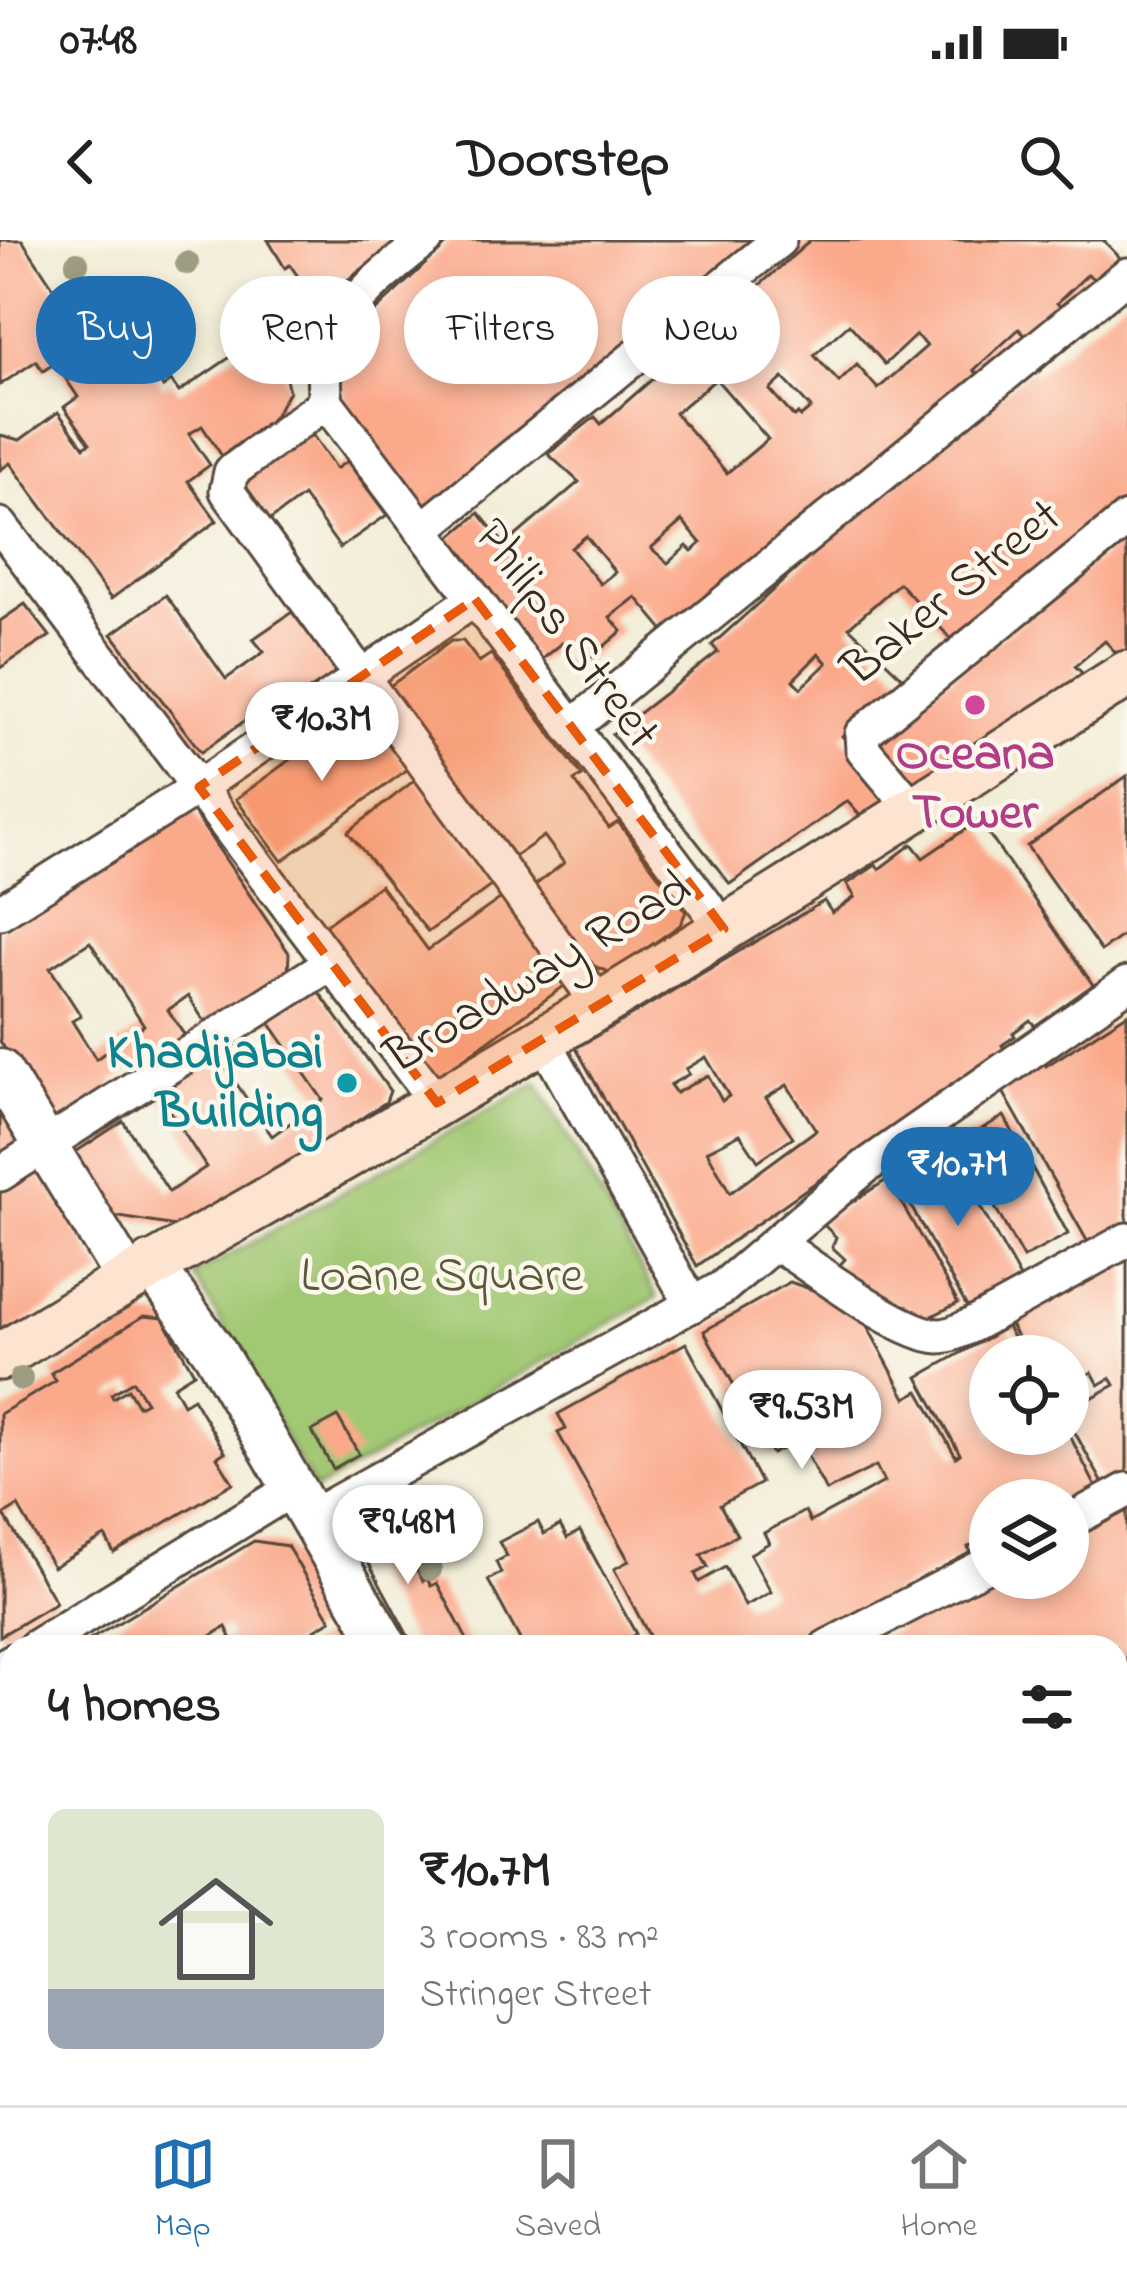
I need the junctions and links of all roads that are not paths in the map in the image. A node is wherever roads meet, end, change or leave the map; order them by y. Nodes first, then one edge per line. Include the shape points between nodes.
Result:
1 (426, 240) edge
2 (779, 240) edge
3 (1127, 275) edge
4 (326, 402) junction
5 (1127, 519) edge
6 (0, 525) edge
7 (422, 530) junction
8 (475, 599) junction
9 (1127, 674) edge
10 (362, 676) junction
11 (572, 728) junction
12 (199, 787) junction
13 (914, 810) junction
14 (0, 912) edge
15 (724, 929) junction
16 (331, 963) junction
17 (1127, 984) edge
18 (600, 1005) junction
19 (543, 1039) junction
20 (0, 1071) edge
21 (437, 1103) junction
22 (49, 1144) junction
23 (0, 1174) edge
24 (1127, 1240) edge
25 (776, 1243) junction
26 (139, 1271) junction
27 (692, 1304) junction
28 (0, 1358) edge
29 (1127, 1490) edge
30 (304, 1501) junction
31 (1089, 1511) edge
32 (969, 1574) edge
33 (57, 1635) edge
34 (379, 1635) edge
35 (849, 1635) edge

1 - 4 street via 337,324
2 - 7 street
3 - 11 street
4 - 7 street, Philips Street
4 - 10 street via 231,472 227,491
5 - 13 street, Baker Street via 862,734 863,749
6 - 12 street
7 - 8 street, Philips Street
8 - 10 street
8 - 11 street, Philips Street
9 - 13 main road, Broadway Road
10 - 12 street
10 - 18 street
11 - 15 street, Philips Street
12 - 14 street
12 - 16 street
13 - 15 main road, Broadway Road
15 - 18 main road, Broadway Road
16 - 21 street
16 - 22 street
17 - 25 street via 865,1167
18 - 19 main road, Broadway Road
19 - 21 main road, Broadway Road
19 - 27 street
20 - 22 street
21 - 26 main road, Broadway Road
22 - 23 street
22 - 26 street
24 - 25 street via 937,1336 898,1321
25 - 27 street
26 - 28 main road, Broadway Road
26 - 30 street via 214,1351
27 - 30 street
29 - 31 street
30 - 33 street
30 - 34 street
32 - 35 street

